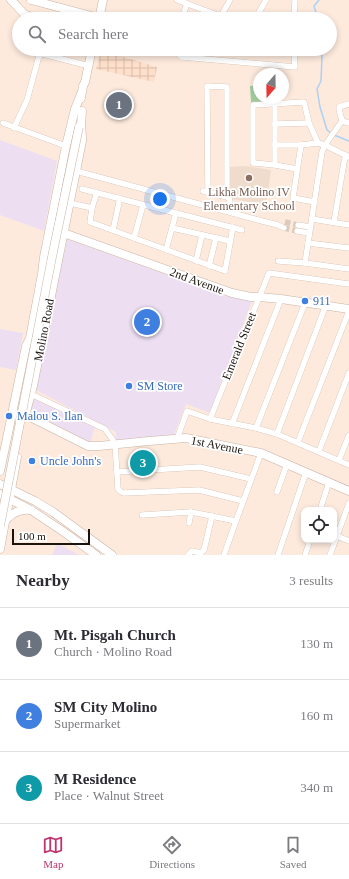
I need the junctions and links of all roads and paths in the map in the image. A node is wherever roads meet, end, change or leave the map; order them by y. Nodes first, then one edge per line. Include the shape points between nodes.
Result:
1 (11, 0) edge
2 (31, 0) edge
3 (103, 0) edge
4 (177, 0) edge
5 (230, 0) edge
6 (266, 0) edge
7 (295, 0) edge
8 (191, 3) edge
9 (22, 12) edge
10 (76, 12) edge
11 (100, 12) edge
12 (186, 12) edge
13 (212, 12) edge
14 (223, 12) edge
15 (259, 12) edge
16 (294, 12) edge
17 (39, 56) edge
18 (51, 56) edge
19 (90, 56) edge
20 (181, 56) edge
21 (294, 56) edge
22 (89, 66) junction
23 (85, 82) junction
24 (81, 94) junction
25 (289, 103) edge
26 (275, 104) joint
27 (349, 104) edge
28 (82, 111) junction
29 (342, 121) junction
30 (3, 123) dead end
31 (310, 123) junction
32 (349, 123) edge
33 (275, 124) junction
34 (77, 126) junction
35 (14, 128) junction
36 (318, 144) junction
37 (275, 145) junction
38 (301, 145) junction
39 (325, 145) junction
40 (66, 146) junction
41 (347, 156) edge
42 (275, 165) junction
43 (297, 169) junction
44 (76, 171) junction
45 (82, 189) dead end
46 (97, 192) junction
47 (227, 197) junction
48 (120, 198) junction
49 (315, 202) junction
50 (70, 203) junction
51 (143, 204) junction
52 (92, 208) junction
53 (227, 212) junction
54 (176, 213) junction
55 (312, 219) junction
56 (334, 222) junction
57 (285, 225) tunnel mouth
58 (349, 225) edge
59 (233, 227) junction
60 (50, 228) junction
61 (172, 228) junction
62 (298, 228) tunnel mouth
63 (113, 230) junction
64 (242, 230) dead end
65 (310, 230) junction
66 (64, 233) junction
67 (202, 235) junction
68 (134, 238) junction
69 (216, 238) junction
70 (230, 242) junction
71 (308, 243) junction
72 (349, 248) edge
73 (166, 250) junction
74 (196, 261) junction
75 (278, 261) dead end
76 (305, 263) junction
77 (210, 266) junction
78 (349, 269) edge
79 (349, 284) edge
80 (259, 297) junction
81 (281, 299) junction
82 (305, 303) junction
83 (326, 305) junction
84 (349, 310) edge
85 (349, 373) edge
86 (31, 394) junction
87 (12, 414) junction
88 (25, 416) junction
89 (210, 419) junction
90 (232, 424) junction
91 (256, 428) junction
92 (277, 434) junction
93 (349, 435) edge
94 (177, 439) junction
95 (298, 442) junction
96 (114, 444) junction
97 (319, 451) junction
98 (261, 454) junction
99 (2, 460) edge
100 (339, 460) junction
101 (287, 464) junction
102 (349, 465) edge
103 (0, 471) edge
104 (117, 472) junction
105 (306, 472) junction
106 (251, 479) junction
107 (329, 482) junction
108 (0, 484) edge
109 (11, 490) junction
110 (349, 491) edge
111 (277, 492) dead end
112 (0, 494) edge
113 (0, 499) edge
114 (10, 499) junction
115 (243, 501) junction
116 (349, 503) edge
117 (321, 507) edge
118 (31, 510) junction
119 (191, 512) junction
120 (142, 515) dead end
121 (212, 516) junction
122 (346, 518) edge
123 (4, 521) edge
124 (236, 521) junction
125 (189, 523) dead end
126 (78, 530) junction
127 (337, 536) joint
128 (72, 537) junction
129 (92, 540) junction
130 (349, 540) edge
131 (309, 543) edge
132 (335, 543) edge
133 (87, 548) junction
134 (0, 549) edge
135 (96, 555) edge
136 (112, 555) edge
137 (188, 555) edge
138 (224, 555) edge
139 (278, 555) edge
140 (305, 555) edge
141 (332, 555) edge

1 - 9 main road
2 - 10 main road
3 - 11 main road
4 - 8 street
5 - 14 street
6 - 15 street
7 - 16 street
8 - 12 street
8 - 13 street
17 - 35 street via 27,100
18 - 22 street
19 - 22 main road, Molino Road
20 - 21 street via 295,66
22 - 23 main road, Molino Road
23 - 24 main road, Molino Road
23 - 28 main road, Molino Road via 87,87
24 - 34 main road, Molino Road
24 - 40 main road, Molino Road
25 - 31 street via 304,102
26 - 33 street
26 - 42 street via 253,105 253,163
27 - 29 street via 339,107
28 - 34 main road, Molino Road
28 - 44 main road, Molino Road via 82,137
29 - 32 street
29 - 39 street
30 - 35 street
31 - 33 street
31 - 36 street
33 - 37 street
34 - 113 main road, Molino Road via 48,256
34 - 123 main road, Molino Road, bridge
35 - 40 street
36 - 38 street
36 - 39 street
37 - 38 street
37 - 42 street
38 - 43 street
39 - 41 street
39 - 49 street
40 - 60 main road, Molino Road
41 - 56 street
42 - 43 street
43 - 49 street via 293,198
44 - 50 main road, Molino Road
44 - 53 street
45 - 46 street
46 - 48 street
46 - 52 street
47 - 47 street via 226,87 207,86 206,192
47 - 53 street via 230,201
48 - 51 street
48 - 63 street
49 - 55 street
50 - 52 street
50 - 66 main road, Molino Road
51 - 54 street
51 - 68 street
52 - 63 street via 90,222
53 - 57 street
54 - 59 street
54 - 61 street
55 - 56 street
55 - 65 street
56 - 58 street
59 - 64 street
59 - 70 street
60 - 66 main road, 2nd Avenue
60 - 87 main road, Molino Road via 30,338 26,346
61 - 67 street
61 - 73 street
62 - 65 street
63 - 68 street
65 - 71 street
66 - 80 main road, 2nd Avenue via 232,293
66 - 86 main road, Molino Road
67 - 69 street
67 - 74 street
68 - 73 street
69 - 70 street
69 - 77 street
70 - 77 street via 225,271
71 - 72 street
71 - 76 street
73 - 74 street
74 - 77 street
75 - 76 street
76 - 78 street
79 - 80 street, Emerald Street via 268,273
80 - 81 main road, 2nd Avenue
80 - 89 street, Emerald Street
81 - 82 main road, 2nd Avenue
81 - 90 street
82 - 83 main road, 2nd Avenue
82 - 91 street
83 - 84 main road, 2nd Avenue
83 - 92 street
84 - 95 street
85 - 97 street
86 - 88 main road, Molino Road
86 - 96 street via 105,429
87 - 88 main road, 1st Avenue
87 - 99 main road, Molino Road
88 - 96 main road, 1st Avenue via 88,446
88 - 109 main road, Molino Road
89 - 90 street
89 - 94 street via 187,410
90 - 91 street
91 - 92 street
92 - 95 street
93 - 100 street
94 - 96 main road, 1st Avenue
94 - 98 main road, 1st Avenue via 186,438
95 - 97 street
96 - 104 street
97 - 100 street
98 - 101 main road, 1st Avenue
98 - 106 street
99 - 103 main road, Molino Road
100 - 102 street
101 - 105 main road, 1st Avenue
101 - 111 street
104 - 106 street via 200,467
104 - 115 street via 118,489 123,493 199,490
105 - 107 main road, 1st Avenue
105 - 139 street
106 - 115 street
107 - 110 main road, 1st Avenue
107 - 117 street
108 - 109 main road
109 - 114 main road, Molino Road
109 - 126 main road via 53,512
112 - 114 main road
114 - 118 main road
114 - 123 main road, Molino Road
115 - 124 street
116 - 122 street
118 - 123 main road via 18,511
118 - 128 main road
119 - 120 street
119 - 121 street
119 - 125 street
121 - 124 street
121 - 137 street via 204,550 192,551
122 - 127 street
123 - 134 main road, Molino Road
124 - 138 street
126 - 128 main road
126 - 129 main road
127 - 130 street
128 - 133 main road
129 - 133 main road
129 - 136 main road
131 - 140 street
132 - 141 street
133 - 135 main road

